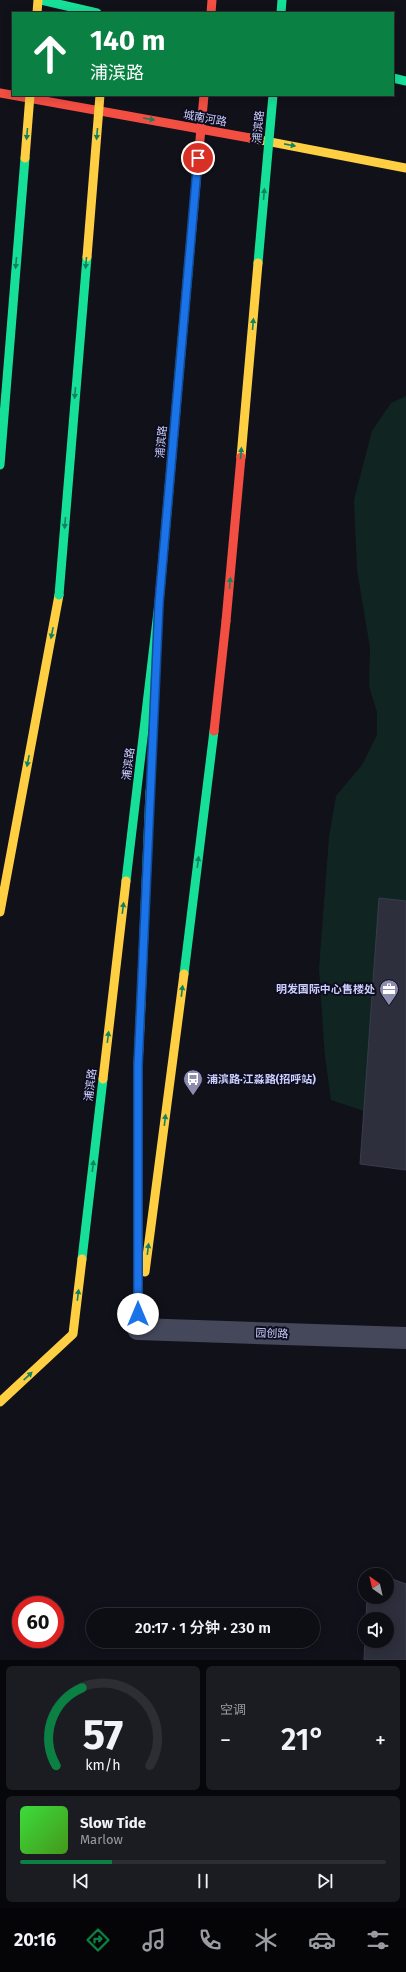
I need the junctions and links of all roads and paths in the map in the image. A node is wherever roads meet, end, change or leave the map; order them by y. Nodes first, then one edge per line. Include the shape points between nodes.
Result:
1 (38, 0) edge
2 (41, 0) edge
3 (212, 0) edge
4 (282, 0) edge
5 (37, 12) edge
6 (93, 12) edge
7 (211, 12) edge
8 (280, 12) edge
9 (394, 78) edge
10 (406, 81) edge
11 (0, 93) edge
12 (12, 95) edge
13 (17, 96) edge
14 (30, 96) edge
15 (100, 96) edge
16 (204, 96) edge
17 (273, 96) edge
18 (406, 168) edge
19 (0, 465) edge
20 (159, 603) junction
21 (153, 731) dead end
22 (151, 779) dead end
23 (0, 912) edge
24 (138, 1329) junction
25 (406, 1338) edge
26 (0, 1402) edge

1 - 5 main road
2 - 6 main road
3 - 7 main road
4 - 8 main road
9 - 10 main road
11 -> 12 main road, 城南河路
13 -> 18 main road, 城南河路
14 -> 19 main road, bridge
15 -> 23 main road, bridge via 59,595
16 - 20 main road, 浦滨路, bridge
24 -> 17 main road, 浦滨路, bridge via 203,829 226,621
20 - 21 main road
26 -> 20 main road, 浦滨路 via 73,1334
22 - 24 main road via 138,1066
24 - 25 street, 园创路

